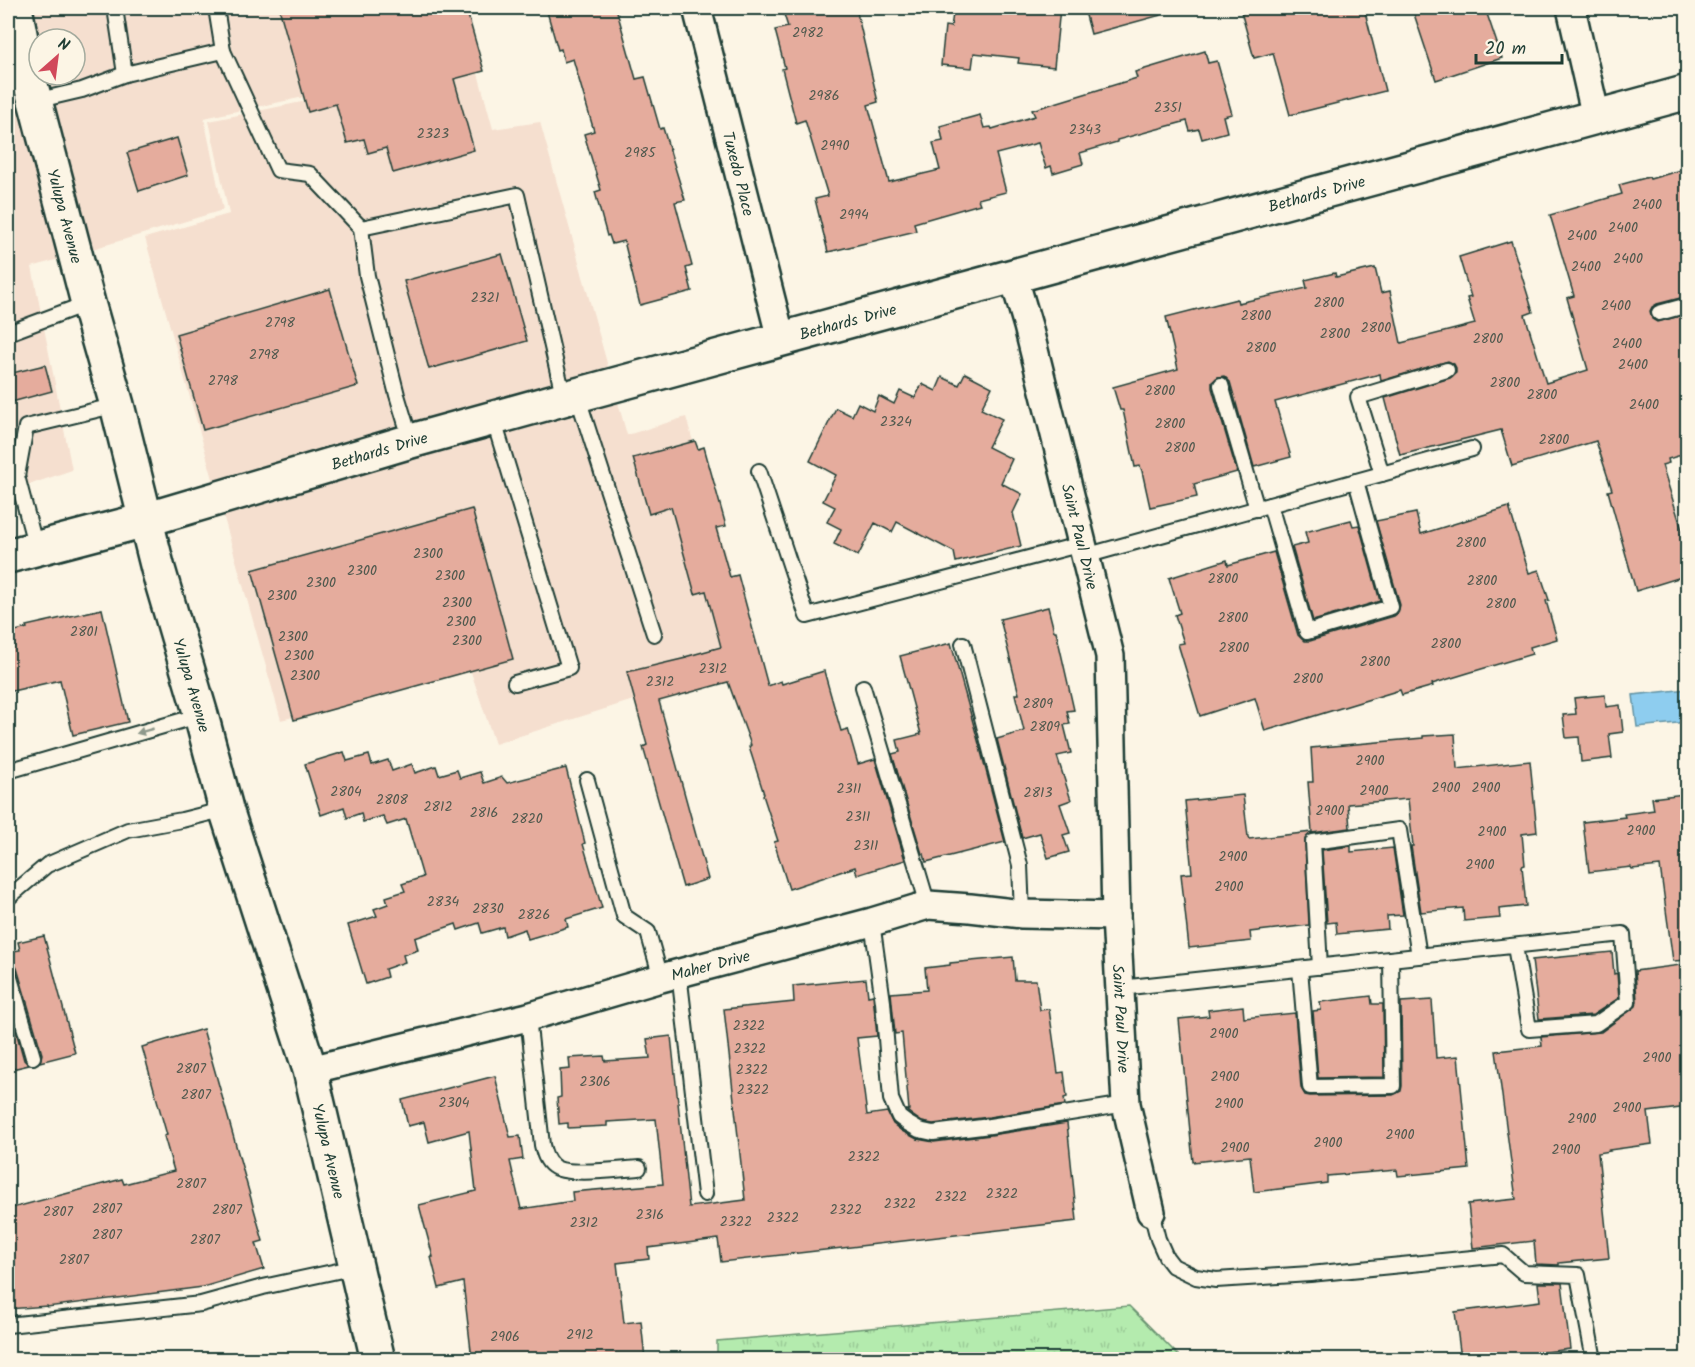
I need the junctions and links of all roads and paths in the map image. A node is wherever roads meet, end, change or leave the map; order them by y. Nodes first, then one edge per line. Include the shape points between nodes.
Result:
1 (15, 8) edge
2 (116, 8) edge
3 (697, 8) edge
4 (1571, 8) edge
5 (219, 11) edge
6 (223, 51) junction
7 (125, 74) junction
8 (19, 83) edge
9 (1688, 92) edge
10 (1596, 117) junction
11 (361, 228) junction
12 (1013, 275) junction
13 (88, 303) junction
14 (1688, 305) edge
15 (1659, 313) dead end
16 (8, 333) edge
17 (781, 339) junction
18 (1447, 370) dead end
19 (1221, 385) dead end
20 (570, 397) junction
21 (117, 405) junction
22 (493, 418) junction
23 (411, 441) junction
24 (1472, 449) dead end
25 (759, 471) dead end
26 (1382, 474) junction
27 (12, 477) edge
28 (1356, 481) junction
29 (1263, 507) junction
30 (145, 520) junction
31 (1084, 550) junction
32 (22, 552) edge
33 (654, 634) dead end
34 (963, 644) dead end
35 (515, 683) dead end
36 (863, 687) dead end
37 (201, 715) junction
38 (8, 771) edge
39 (587, 780) dead end
40 (226, 809) junction
41 (8, 898) edge
42 (928, 905) junction
43 (1022, 914) junction
44 (1116, 916) junction
45 (872, 922) junction
46 (1515, 946) junction
47 (1419, 956) junction
48 (1391, 959) junction
49 (1320, 967) junction
50 (1300, 969) junction
51 (8, 971) edge
52 (670, 975) junction
53 (1120, 988) junction
54 (528, 1017) junction
55 (33, 1057) dead end
56 (310, 1070) junction
57 (1126, 1104) junction
58 (639, 1168) dead end
59 (705, 1194) dead end
60 (1150, 1212) joint
61 (356, 1267) junction
62 (8, 1325) edge
63 (378, 1359) edge
64 (1594, 1359) edge

1 - 8 street, Yulupa Avenue
2 - 7 lane
3 - 17 street, Tuxedo Place
4 - 10 street
5 - 6 lane
6 - 7 lane
6 - 11 lane via 278,170 310,174
7 - 8 lane via 82,90
8 - 13 street, Yulupa Avenue
9 - 10 street, Bethards Drive
10 - 12 street, Bethards Drive
11 - 20 lane via 517,195
11 - 23 lane via 367,276
12 - 17 street, Bethards Drive
12 - 31 street, Saint Paul Drive
13 - 16 lane
13 - 21 street, Yulupa Avenue
14 - 15 lane
17 - 20 street, Bethards Drive
18 - 26 lane via 1358,397
19 - 29 lane
20 - 22 street, Bethards Drive
20 - 33 lane
21 - 27 lane via 26,427
21 - 30 street, Yulupa Avenue
22 - 23 street, Bethards Drive
22 - 35 lane via 569,668
23 - 30 street, Bethards Drive
24 - 26 lane
25 - 31 lane via 807,616
26 - 28 lane
27 - 32 lane
28 - 29 lane
28 - 29 lane via 1391,607 1307,632
29 - 31 lane
30 - 32 street, Bethards Drive
30 - 37 street, Yulupa Avenue
31 - 44 street, Saint Paul Drive via 1110,656
34 - 43 lane via 1020,865
36 - 42 lane
37 -> 38 lane
37 - 40 street, Yulupa Avenue
39 - 52 lane via 624,916 648,932
40 - 41 lane via 128,830 47,865
40 - 56 street, Yulupa Avenue
42 - 43 street, Maher Drive
42 - 45 street, Maher Drive
43 - 44 street, Maher Drive
44 - 53 street, Saint Paul Drive
45 - 52 street, Maher Drive
45 - 57 lane via 891,1099 898,1117 920,1130 933,1132
46 - 46 lane via 1623,934 1628,1002 1596,1024 1529,1029
46 - 47 lane
47 - 48 lane
47 - 49 lane via 1399,830 1313,842
48 - 49 lane
48 - 50 lane via 1393,1086 1310,1087
49 - 50 lane
50 - 53 lane
51 - 55 lane
52 - 54 street, Maher Drive
52 - 59 lane
53 - 57 street, Saint Paul Drive
54 - 56 street, Maher Drive
54 - 58 lane via 545,1156 554,1167 567,1172
56 - 61 street, Yulupa Avenue
57 - 60 street, Saint Paul Drive
60 - 64 lane, Saint Paul Drive via 1158,1239 1173,1266 1196,1277 1216,1280 1503,1255 1524,1273 1578,1275
61 - 62 lane via 201,1304
61 - 63 street, Yulupa Avenue

